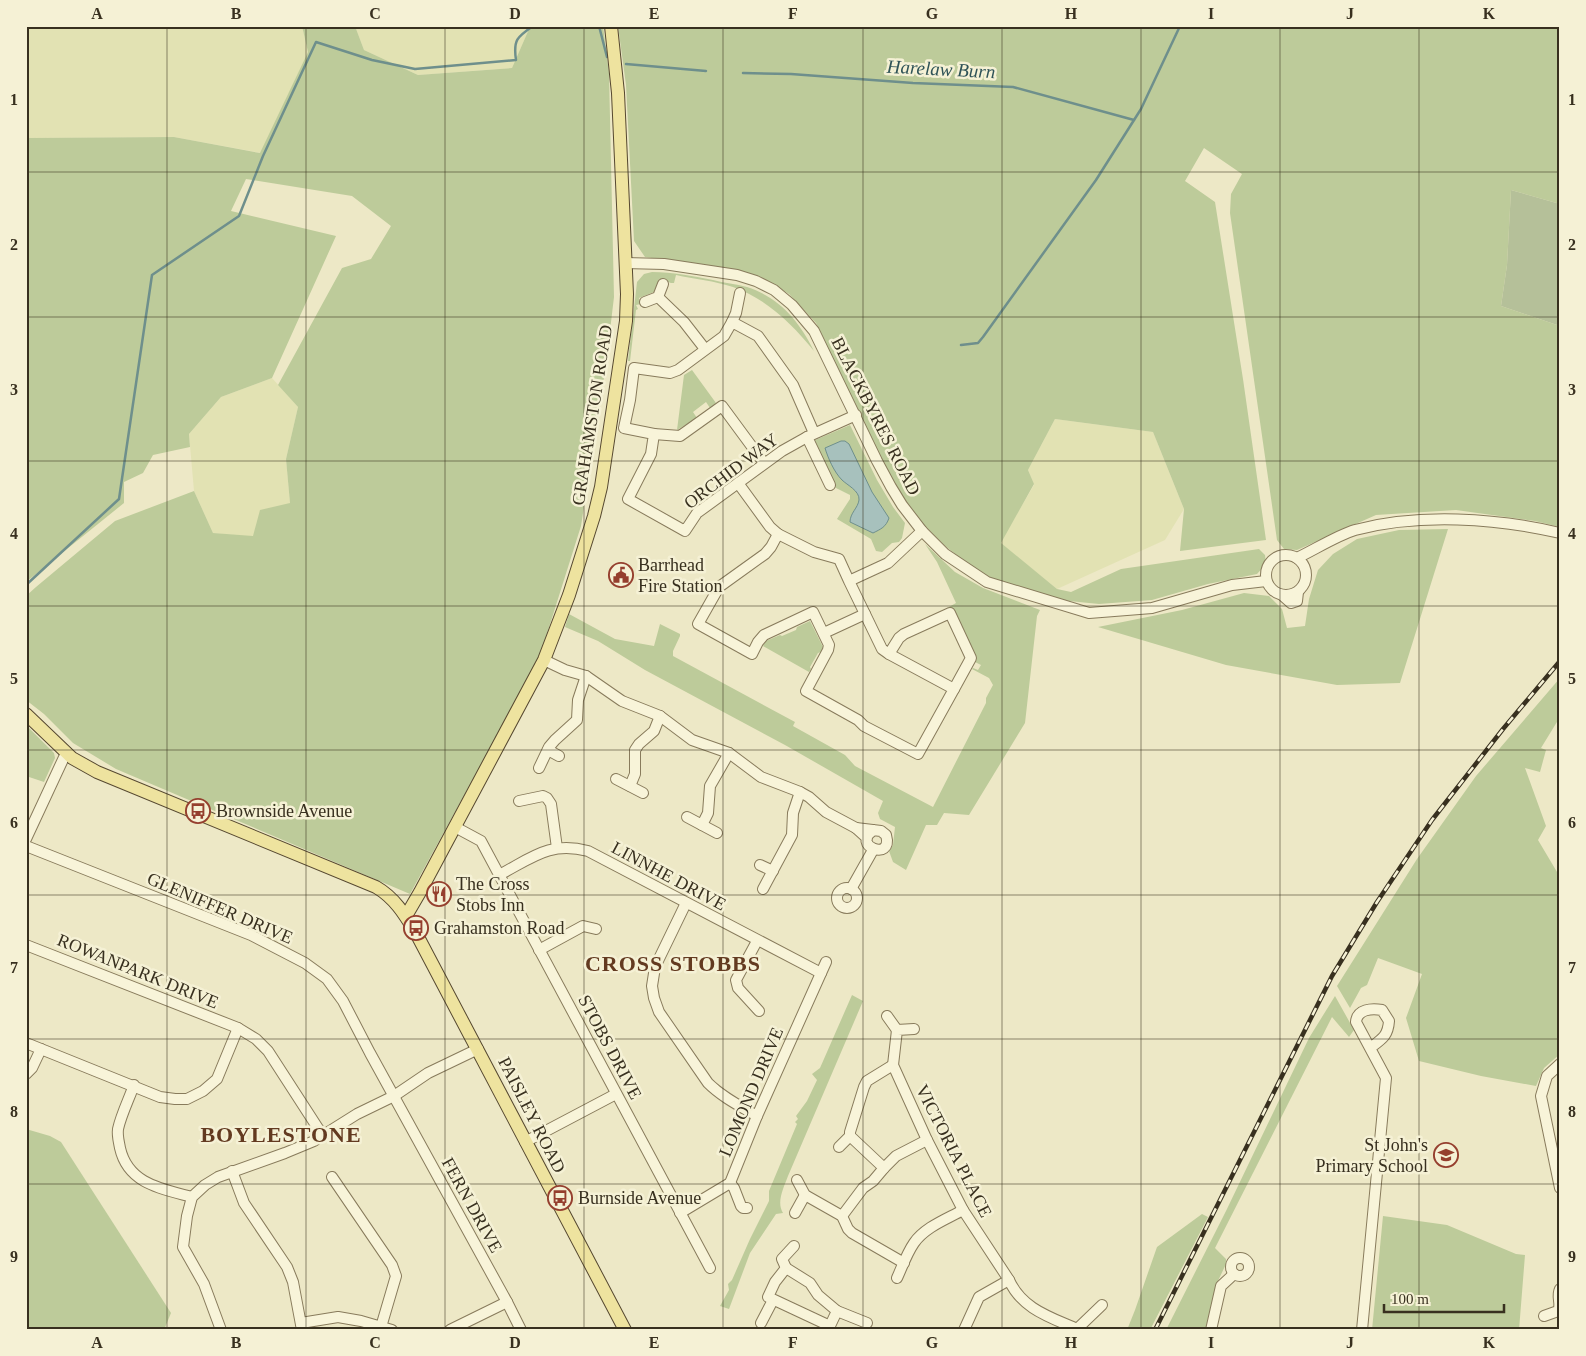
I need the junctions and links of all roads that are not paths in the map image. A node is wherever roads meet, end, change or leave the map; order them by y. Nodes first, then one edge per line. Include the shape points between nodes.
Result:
1 (612, 26) edge
2 (625, 263) junction
3 (663, 284) dead end
4 (740, 293) dead end
5 (658, 297) junction
6 (645, 302) dead end
7 (732, 322) junction
8 (705, 349) junction
9 (856, 415) junction
10 (654, 434) junction
11 (811, 435) junction
12 (764, 463) junction
13 (738, 483) junction
14 (830, 485) dead end
15 (922, 531) junction
16 (1560, 532) edge
17 (778, 534) junction
18 (1297, 558) junction
19 (850, 581) junction
20 (1266, 581) junction
21 (865, 614) junction
22 (824, 633) junction
23 (888, 654) junction
24 (544, 660) junction
25 (586, 676) junction
26 (954, 689) junction
27 (26, 714) edge
28 (660, 716) junction
29 (548, 750) junction
30 (66, 752) junction
31 (729, 753) junction
32 (560, 756) dead end
33 (539, 768) dead end
34 (616, 778) dead end
35 (630, 786) junction
36 (800, 792) junction
37 (643, 793) dead end
38 (519, 801) dead end
39 (31, 816) edge
40 (687, 817) dead end
41 (702, 825) junction
42 (455, 827) junction
43 (878, 831) junction
44 (717, 833) dead end
45 (26, 839) edge
46 (26, 846) edge
47 (557, 848) junction
48 (873, 850) junction
49 (760, 865) dead end
50 (772, 871) junction
51 (499, 875) junction
52 (763, 889) dead end
53 (851, 889) dead end
54 (686, 903) junction
55 (406, 916) junction
56 (596, 929) dead end
57 (757, 941) junction
58 (26, 945) edge
59 (539, 950) junction
60 (826, 962) dead end
61 (821, 973) junction
62 (759, 1011) dead end
63 (888, 1016) dead end
64 (238, 1028) junction
65 (914, 1029) dead end
66 (897, 1030) junction
67 (26, 1043) edge
68 (1370, 1048) dead end
69 (41, 1049) junction
70 (478, 1049) junction
71 (1560, 1064) edge
72 (893, 1065) junction
73 (26, 1074) edge
74 (134, 1086) junction
75 (616, 1094) junction
76 (394, 1096) junction
77 (757, 1116) junction
78 (323, 1136) junction
79 (850, 1136) junction
80 (927, 1140) junction
81 (526, 1142) junction
82 (839, 1147) dead end
83 (1557, 1160) edge
84 (884, 1168) junction
85 (232, 1172) junction
86 (332, 1177) dead end
87 (798, 1180) dead end
88 (730, 1183) junction
89 (1560, 1188) edge
90 (805, 1195) junction
91 (192, 1198) junction
92 (747, 1208) dead end
93 (963, 1210) junction
94 (680, 1213) junction
95 (795, 1213) dead end
96 (842, 1216) junction
97 (794, 1246) dead end
98 (904, 1262) junction
99 (710, 1268) dead end
100 (786, 1268) junction
101 (1234, 1274) dead end
102 (897, 1278) dead end
103 (1009, 1280) junction
104 (1560, 1289) edge
105 (774, 1300) junction
106 (507, 1302) junction
107 (1102, 1305) dead end
108 (837, 1311) junction
109 (1544, 1316) dead end
110 (761, 1323) dead end
111 (867, 1323) dead end
112 (301, 1326) edge
113 (381, 1327) junction
114 (829, 1328) edge
115 (221, 1330) edge
116 (392, 1330) edge
117 (450, 1330) edge
118 (521, 1330) edge
119 (625, 1330) edge
120 (964, 1330) edge
121 (1076, 1330) edge
122 (1211, 1330) edge
123 (1362, 1330) edge

1 - 2 main road, GRAHAMSTON ROAD
2 - 9 street, BLACKBYRES ROAD via 664,264 737,275 774,290 814,331
2 - 24 main road, GRAHAMSTON ROAD via 626,320 601,487 569,595
3 - 5 street
4 - 7 street
5 - 6 street
5 - 8 street via 684,322
7 - 8 street via 724,336
7 - 11 street via 758,336 792,385
8 - 10 street via 670,373 634,368 624,428
9 - 11 street, ORCHID WAY
9 - 15 street, BLACKBYRES ROAD via 891,488
10 - 12 street via 680,436 722,406
10 - 13 street, ORCHID WAY via 650,454 628,499 685,531 697,513
11 - 12 street, ORCHID WAY
11 - 14 street
12 - 13 street, ORCHID WAY
13 - 17 street
15 - 19 street via 888,563
15 - 20 street, BLACKBYRES ROAD via 945,554 987,582 1089,613 1152,608 1232,585
16 - 18 street via 1477,521 1396,522 1354,531
17 - 19 street via 814,552 838,558
17 - 22 street via 765,554 719,587 698,624 752,654 764,635 813,612
18 - 20 street via 1283,555 1271,561 1265,574
18 - 20 street via 1302,562 1306,575 1306,581 1298,592 1282,595 1273,592
19 - 21 street
21 - 22 street
21 - 23 street via 881,648
22 - 26 street via 828,650 806,691 916,754
23 - 26 street
23 - 26 street via 904,634 950,613 971,658
24 - 25 street
24 - 42 main road, GRAHAMSTON ROAD
25 - 28 street via 622,701
25 - 29 street via 578,700 577,720 559,735
27 - 30 main road, PAISLEY ROAD
28 - 31 street via 692,740
28 - 35 street via 654,731 635,750
29 - 32 street
29 - 33 street
30 - 39 street
30 - 55 main road, PAISLEY ROAD via 97,772 376,887 388,894
31 - 36 street via 761,777
31 - 41 street via 710,786 708,813
34 - 35 street
35 - 37 street
36 - 43 street via 826,812 856,828
36 - 50 street via 793,813 792,835
38 - 47 street via 543,796 549,801
39 - 45 street
40 - 41 street
41 - 44 street
42 - 51 street, STOBS DRIVE via 481,841
42 - 55 main road, GRAHAMSTON ROAD
43 - 48 street via 868,845
43 - 48 street via 887,839 886,846
46 - 76 street, GLENIFFER DRIVE via 251,935 304,963 335,988
47 - 51 street, LINNHE DRIVE via 546,850
47 - 54 street, LINNHE DRIVE via 588,851
48 - 53 street
49 - 50 street
50 - 52 street
51 - 59 street, STOBS DRIVE
54 - 57 street, LINNHE DRIVE
54 - 77 street via 655,967 654,998 659,1012 708,1083
55 - 70 main road, PAISLEY ROAD
56 - 59 street via 582,926
57 - 61 street, LINNHE DRIVE
57 - 62 street via 736,980 738,988
58 - 64 street, ROWANPARK DRIVE
59 - 75 street, STOBS DRIVE
60 - 61 street, LOMOND DRIVE
61 - 77 street, LOMOND DRIVE
63 - 66 street
64 - 74 street via 217,1079 197,1095 187,1099 160,1097
64 - 78 street, ROWANPARK DRIVE via 268,1051
65 - 66 street
66 - 72 street
67 - 69 street
68 - 123 street via 1386,1078
69 - 73 street
69 - 74 street
70 - 76 street via 428,1072
70 - 81 main road, PAISLEY ROAD
71 - 83 street via 1547,1076 1541,1096
72 - 79 street via 867,1081
72 - 80 street, VICTORIA PLACE
74 - 91 street via 118,1128 121,1154 128,1168 136,1178
75 - 81 street
75 - 94 street, STOBS DRIVE
76 - 78 street
76 - 106 street, FERN DRIVE
77 - 88 street, LOMOND DRIVE
78 - 85 street
79 - 82 street
79 - 84 street
80 - 84 street via 896,1156
80 - 93 street, VICTORIA PLACE
81 - 119 main road, PAISLEY ROAD
83 - 89 street
84 - 96 street via 863,1188
85 - 91 street via 205,1185
85 - 112 street via 244,1203 287,1267
86 - 113 street via 392,1265 396,1276
87 - 90 street
88 - 92 street via 741,1206
88 - 94 street, LOMOND DRIVE
90 - 95 street
90 - 96 street
91 - 115 street via 183,1247 204,1284
93 - 98 street via 929,1228 914,1242
93 - 103 street, VICTORIA PLACE
94 - 99 street, STOBS DRIVE
96 - 98 street via 852,1233
97 - 100 street via 782,1260
98 - 102 street
100 - 105 street via 768,1297
100 - 108 street via 810,1283 818,1295
101 - 122 street via 1221,1286
103 - 120 street via 979,1297
103 - 121 street, VICTORIA PLACE via 1018,1296 1031,1308
104 - 109 street via 1560,1309
105 - 110 street
105 - 114 street
106 - 117 street
106 - 118 street, FERN DRIVE
107 - 121 street
108 - 111 street
108 - 114 street
112 - 113 street via 338,1317
113 - 116 street

